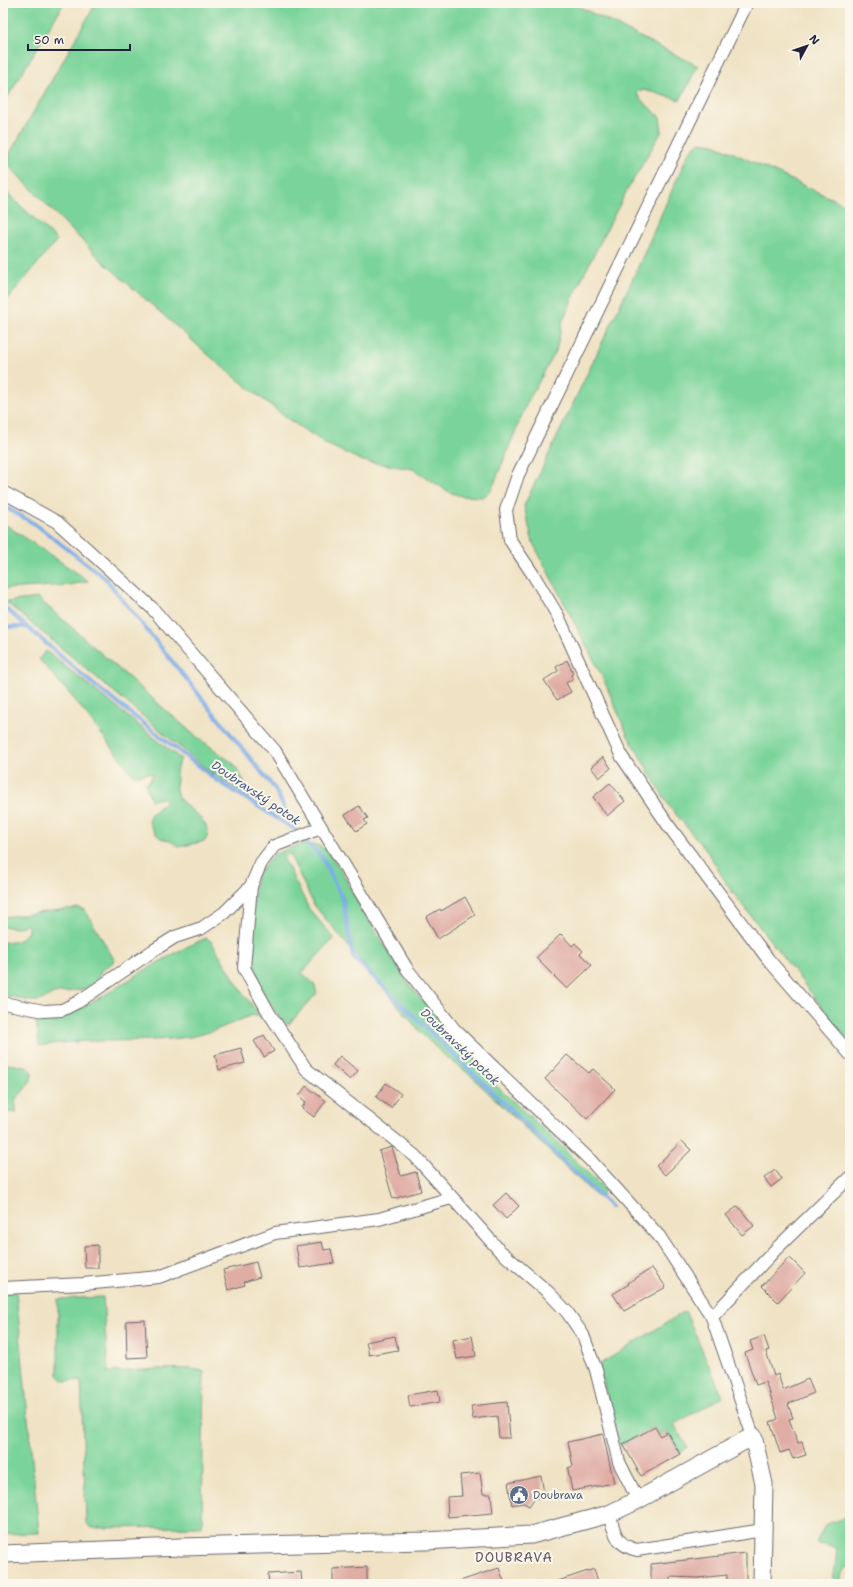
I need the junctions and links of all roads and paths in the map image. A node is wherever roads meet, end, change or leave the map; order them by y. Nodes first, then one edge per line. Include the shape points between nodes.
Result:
1 (747, 3) edge
2 (3, 492) edge
3 (321, 828) junction
4 (251, 886) junction
5 (3, 1003) edge
6 (850, 1054) edge
7 (850, 1177) edge
8 (451, 1198) junction
9 (3, 1288) edge
10 (712, 1317) junction
11 (753, 1436) junction
12 (638, 1500) junction
13 (609, 1514) junction
14 (763, 1530) junction
15 (3, 1554) edge
16 (762, 1584) edge

1 - 6 street via 518,475 506,510 510,540 558,616 622,757 668,825 768,959
2 - 3 street via 57,522 152,608 275,751
3 - 4 street via 274,846 261,863
3 - 10 street via 407,969 454,1029 590,1160 659,1236
4 - 5 street via 224,913 202,928 175,937 62,1010 44,1011
4 - 8 street via 244,968 269,1013 306,1069 415,1156
7 - 10 street via 781,1244
8 - 9 street via 379,1219 275,1232 159,1277
8 - 12 street via 499,1250 567,1312 583,1335 596,1370 620,1462
10 - 11 street
11 - 12 street
11 - 14 street via 764,1484
12 - 13 street
13 - 14 street via 619,1542 626,1548 637,1550
13 - 15 street via 531,1535 425,1541
14 - 16 street

